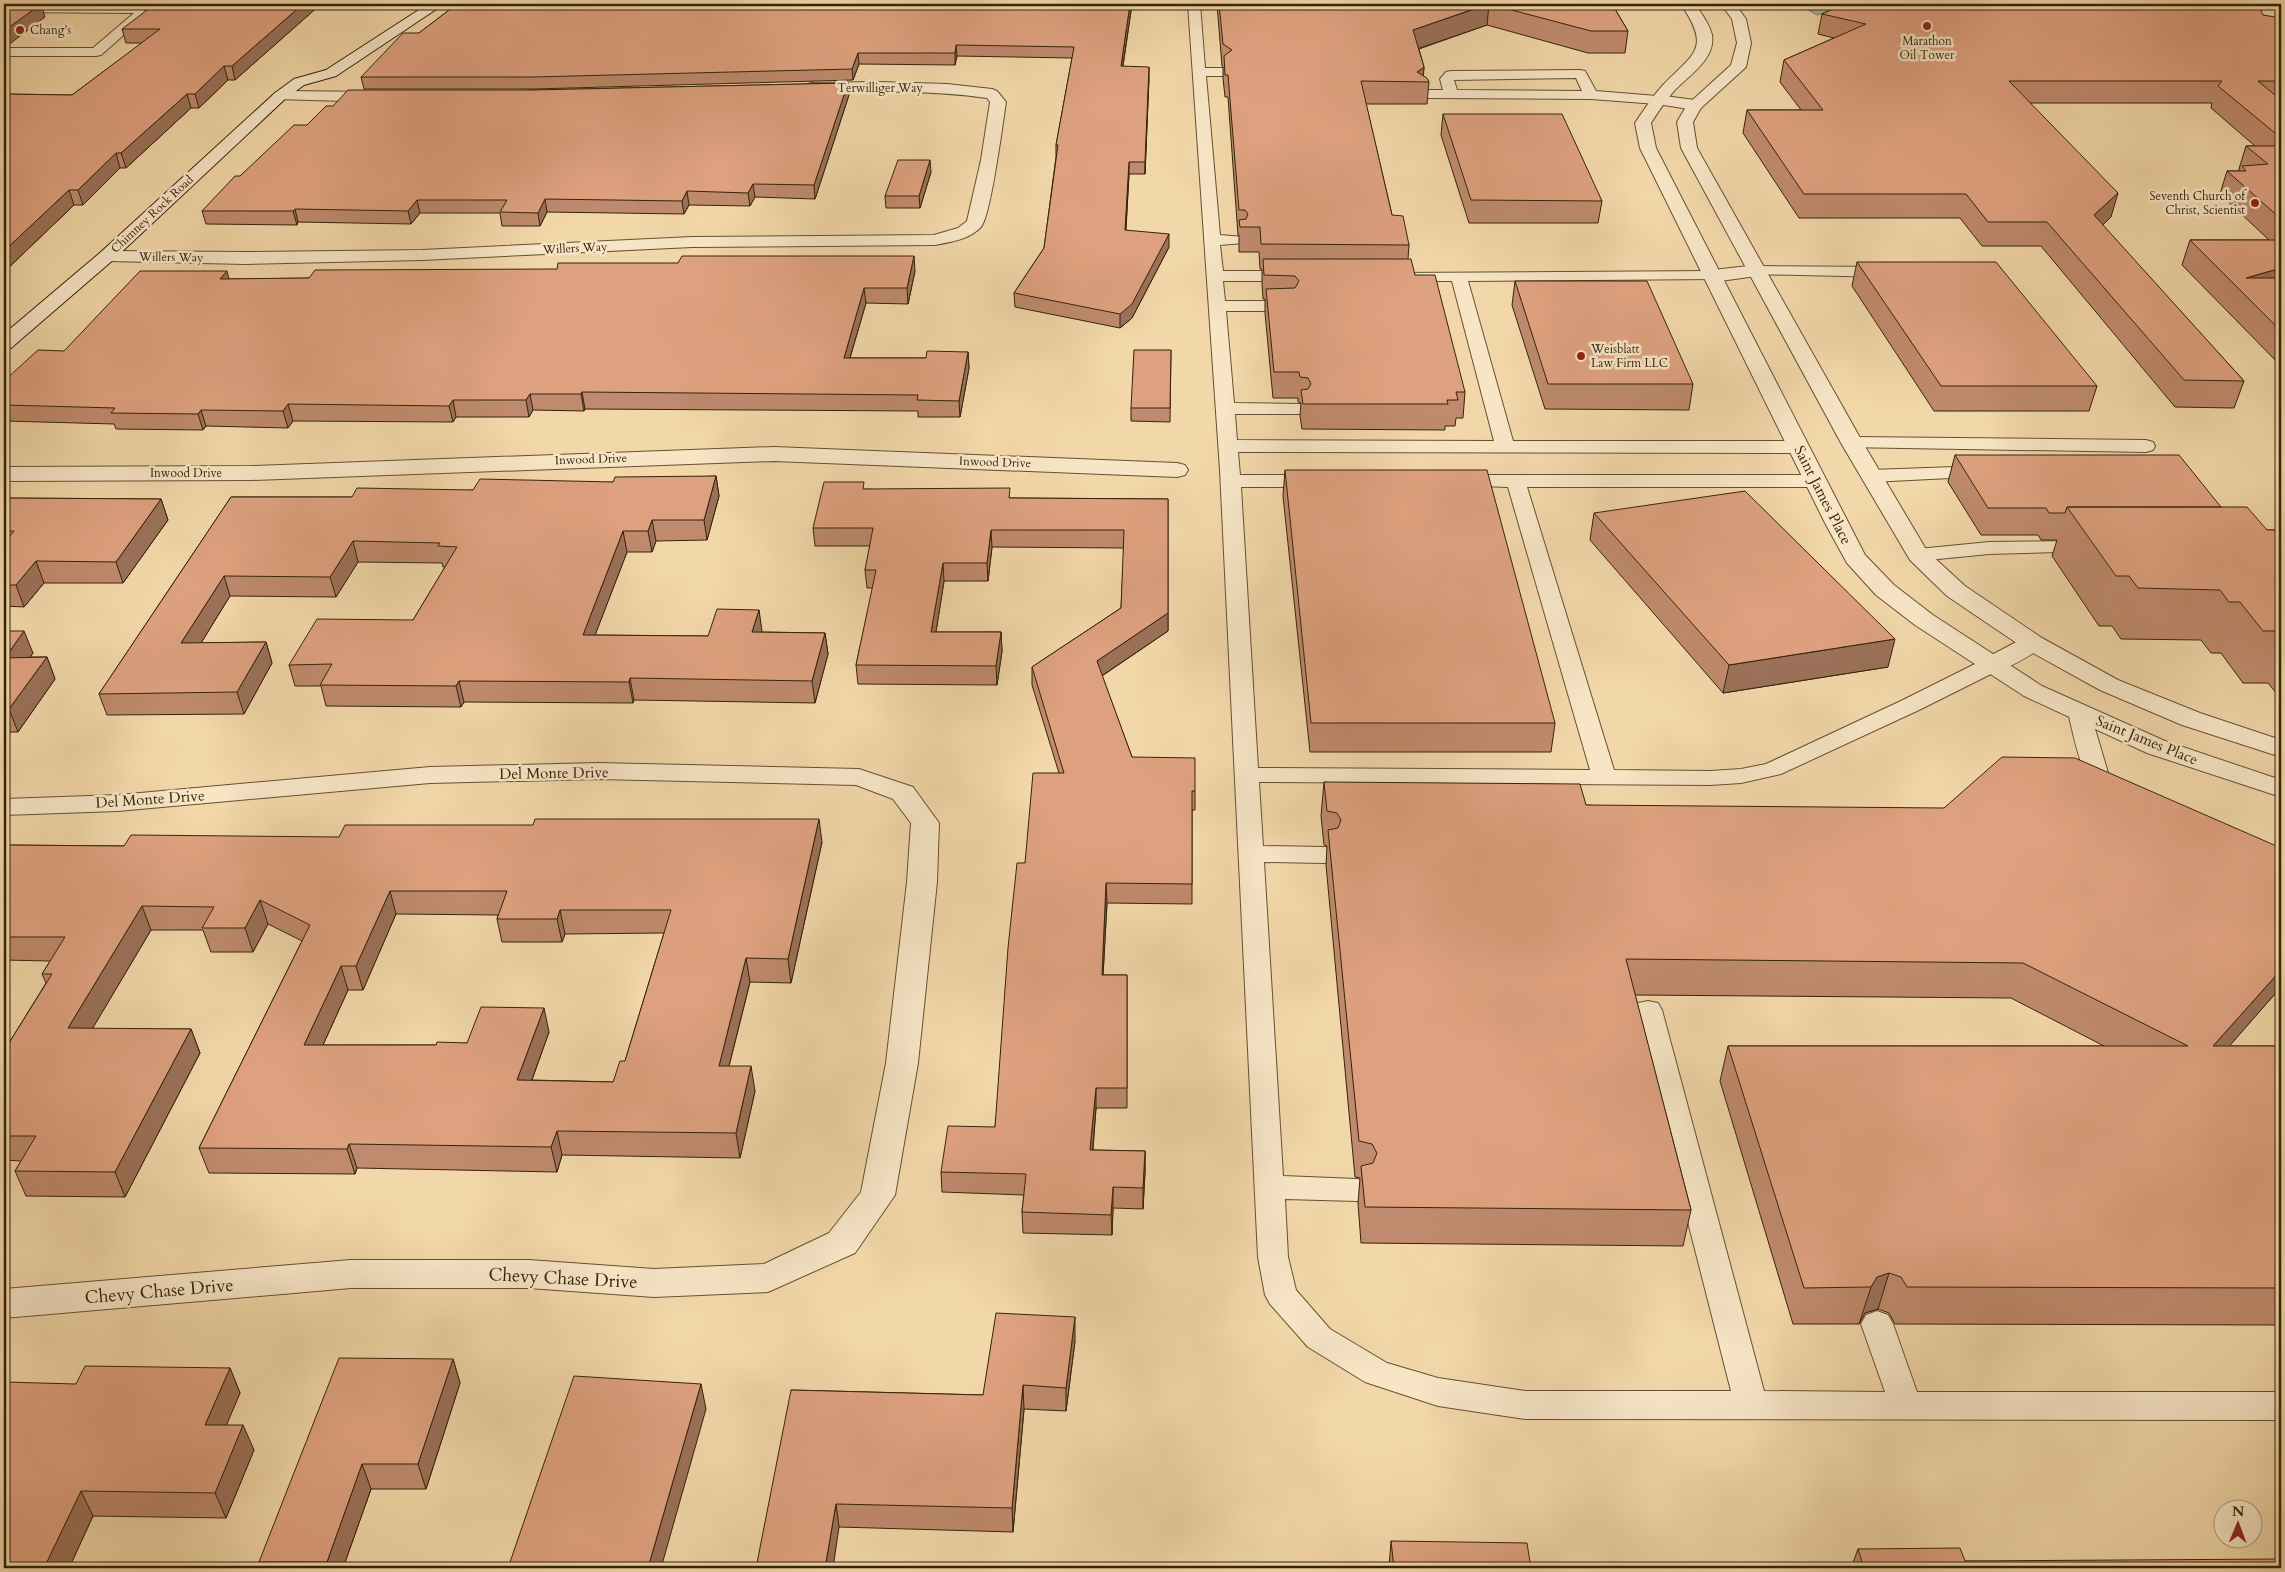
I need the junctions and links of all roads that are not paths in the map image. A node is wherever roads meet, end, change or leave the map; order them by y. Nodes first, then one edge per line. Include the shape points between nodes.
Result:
1 (438, 4) edge
2 (1194, 4) edge
3 (1688, 4) edge
4 (1728, 4) edge
5 (139, 6) edge
6 (4, 8) edge
7 (4, 52) edge
8 (314, 62) dead end
9 (299, 82) junction
10 (792, 88) edge
11 (1424, 94) edge
12 (1451, 94) junction
13 (1591, 95) junction
14 (280, 96) junction
15 (394, 97) edge
16 (1658, 100) junction
17 (1695, 105) junction
18 (988, 160) joint
19 (107, 256) junction
20 (1757, 271) junction
21 (1902, 272) edge
22 (1215, 276) junction
23 (1313, 276) edge
24 (1391, 276) edge
25 (1459, 276) junction
26 (1713, 276) junction
27 (1217, 306) junction
28 (1288, 306) edge
29 (4, 344) edge
30 (1224, 408) junction
31 (1299, 409) edge
32 (1852, 443) junction
33 (1227, 446) junction
34 (2146, 446) dead end
35 (1505, 447) junction
36 (1799, 447) junction
37 (1177, 470) dead end
38 (1999, 472) edge
39 (4, 474) edge
40 (1871, 476) junction
41 (1815, 480) junction
42 (1338, 481) edge
43 (1437, 481) edge
44 (1516, 481) junction
45 (1230, 482) junction
46 (2104, 547) edge
47 (1918, 555) junction
48 (2033, 643) junction
49 (1991, 665) junction
50 (2079, 712) junction
51 (2281, 749) edge
52 (1246, 775) junction
53 (1604, 778) junction
54 (2281, 789) edge
55 (4, 807) edge
56 (2130, 807) edge
57 (1250, 854) junction
58 (1325, 855) dead end
59 (911, 984) joint
60 (1648, 1010) dead end
61 (1269, 1187) junction
62 (1357, 1190) dead end
63 (4, 1304) edge
64 (1877, 1324) dead end
65 (1751, 1405) junction
66 (1906, 1406) junction
67 (2281, 1406) edge

1 - 9 street, Chimney Rock Road via 331,73
2 - 22 lane via 1211,72 1226,240
3 - 16 street, Saint James Place via 1699,18 1706,40 1698,61
4 - 17 street via 1739,19 1744,43 1738,67
5 - 6 lane
5 - 7 lane via 141,13 96,52
8 - 9 street, Chimney Rock Road via 298,72
9 - 14 street, Chimney Rock Road
10 - 18 street, Terwilliger Way via 918,88 992,94 998,102
11 - 12 lane
12 - 13 lane
12 - 13 lane via 1447,79 1451,75 1580,74
13 - 16 lane
14 - 15 street
14 - 19 street, Chimney Rock Road
16 - 17 street
16 - 26 street, Saint James Place via 1643,123 1648,148
17 - 20 street via 1685,122 1689,148
18 - 19 street, Willers Way via 975,223 964,232 935,240 692,242 422,255
19 - 29 street, Chimney Rock Road
20 - 21 lane
20 - 26 street
20 - 32 street
22 - 23 lane
22 - 27 lane
24 - 25 lane
25 - 26 lane
25 - 35 lane
26 - 36 street, Saint James Place
27 - 28 lane
27 - 30 lane
30 - 31 lane
30 - 33 lane
32 - 34 lane
32 - 40 street
33 - 35 lane
33 - 45 lane
35 - 36 lane
36 - 41 street, Saint James Place
37 - 39 street, Inwood Drive via 774,454 251,473
38 - 40 lane
40 - 47 street
41 - 44 lane
41 - 49 street, Saint James Place via 1855,558 1885,590
42 - 45 lane
43 - 44 lane
44 - 53 lane
45 - 52 lane
46 - 47 lane via 1989,548
47 - 48 street via 1956,592
48 - 49 street
48 - 51 street via 2109,685 2192,719
49 - 50 street, Saint James Place via 2033,691
49 - 53 lane via 1774,769 1717,778
50 - 54 street, Saint James Place via 2156,747
50 - 56 lane via 2097,777 2109,793
52 - 53 lane
52 - 57 lane
55 - 59 street, Del Monte Drive via 118,803 430,775 598,771 859,777 903,793 926,823
57 - 58 lane
57 - 61 lane
59 - 63 street, Chevy Chase Drive via 902,1062 878,1195 842,1243 768,1278 654,1283 529,1274 351,1274
60 - 65 lane
61 - 62 lane
61 - 65 lane via 1273,1258 1281,1295 1319,1338 1377,1372 1438,1392 1525,1405
64 - 66 lane
65 - 66 lane
66 - 67 lane

